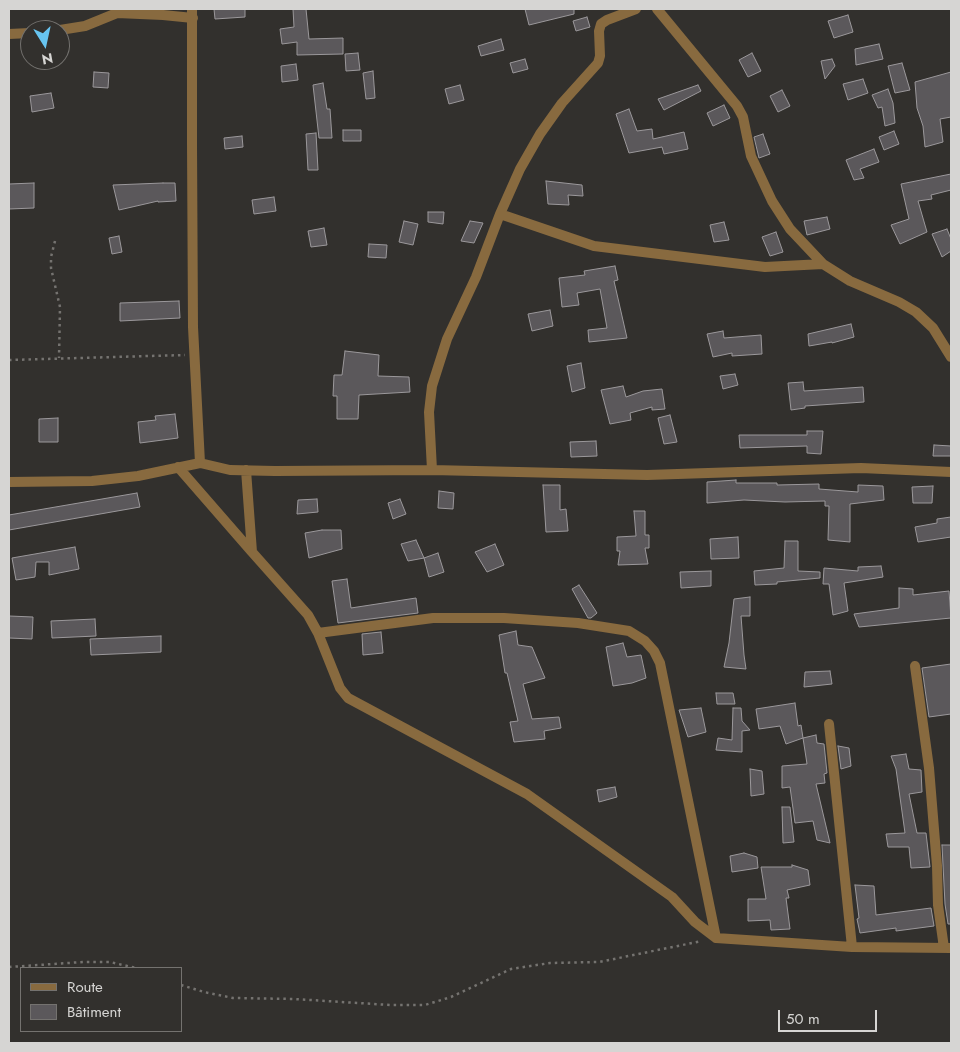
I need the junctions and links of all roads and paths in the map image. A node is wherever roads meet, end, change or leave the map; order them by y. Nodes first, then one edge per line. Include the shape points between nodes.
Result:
1 (636, 9) edge
2 (657, 9) edge
3 (193, 13) edge
4 (70, 28) edge
5 (500, 214) junction
6 (55, 241) dead end
7 (823, 264) junction
8 (194, 355) junction
9 (951, 357) edge
10 (59, 358) junction
11 (9, 360) edge
12 (200, 463) junction
13 (178, 467) junction
14 (246, 470) junction
15 (432, 470) junction
16 (951, 472) edge
17 (9, 482) edge
18 (252, 552) junction
19 (318, 633) junction
20 (915, 666) dead end
21 (829, 724) dead end
22 (716, 938) junction
23 (852, 947) junction
24 (947, 948) edge
25 (9, 967) edge
26 (132, 967) edge
27 (182, 985) edge

1 - 5 street via 601,24 598,64 562,103 540,134
2 - 7 street via 737,106 743,118 751,156 772,201 790,229
3 - 4 street via 117,13
3 - 8 street
5 - 7 street via 594,246 765,267
5 - 15 street via 447,339 432,386 429,412
6 - 10 path via 51,268 60,306
7 - 9 street via 850,281 916,312 933,328
8 - 10 path
8 - 12 street
10 - 11 path
12 - 13 street
12 - 14 street
13 - 17 street via 92,481
13 - 18 street
14 - 15 street
14 - 18 street
15 - 16 street via 646,476 861,468
18 - 19 street via 308,615
19 - 22 street via 340,688 348,698 527,794 672,897 695,922
19 - 22 street via 433,618 504,618 578,622 629,631 645,641 660,663
20 - 24 street via 929,768 938,905
21 - 23 street
22 - 23 street
22 - 27 path via 598,962 550,963 511,969 451,997 425,1005 233,998
23 - 24 street
25 - 26 path via 110,962

